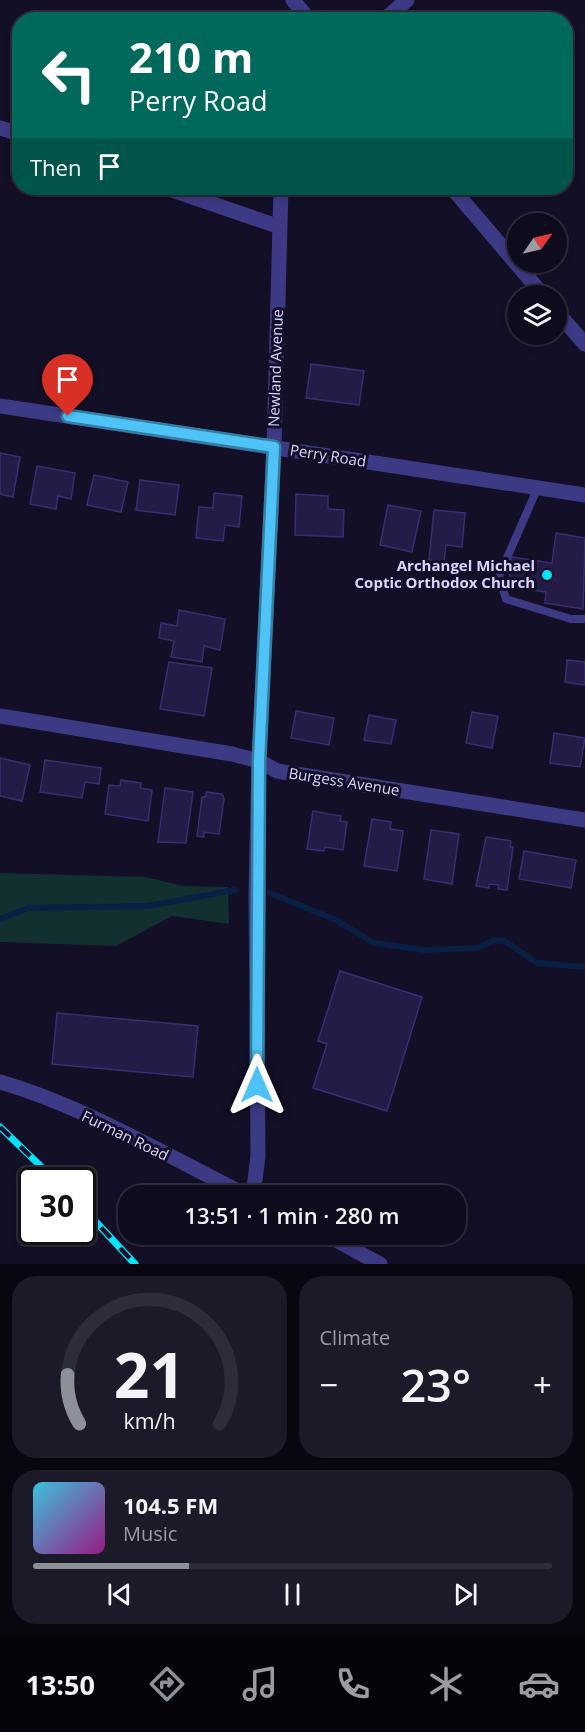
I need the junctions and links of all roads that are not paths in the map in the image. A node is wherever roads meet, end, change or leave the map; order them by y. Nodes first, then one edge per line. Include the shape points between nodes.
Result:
1 (293, 0) edge
2 (407, 0) edge
3 (303, 12) edge
4 (393, 12) edge
5 (186, 195) edge
6 (281, 195) edge
7 (458, 195) edge
8 (280, 227) junction
9 (535, 285) edge
10 (567, 323) edge
11 (585, 344) edge
12 (0, 406) edge
13 (274, 447) junction
14 (538, 487) junction
15 (585, 495) edge
16 (585, 619) edge
17 (0, 716) edge
18 (259, 761) junction
19 (585, 820) edge
20 (0, 1082) edge
21 (226, 1185) edge
22 (254, 1185) edge
23 (346, 1245) edge
24 (380, 1264) edge

1 - 3 street
2 - 4 street
5 - 8 street
6 - 8 street, Newland Avenue
7 - 9 street
8 - 13 street, Newland Avenue
10 - 11 street
12 - 13 street, Perry Road
13 - 14 street, Perry Road
13 - 18 street, Newland Avenue
14 - 15 street, Perry Road
14 - 16 lane via 499,576 506,599 571,619
17 - 18 street, Burgess Avenue
18 - 19 street, Burgess Avenue via 277,771
18 - 22 street, Newland Avenue via 258,1156
20 - 21 street, Furman Road via 96,1121
23 - 24 street

